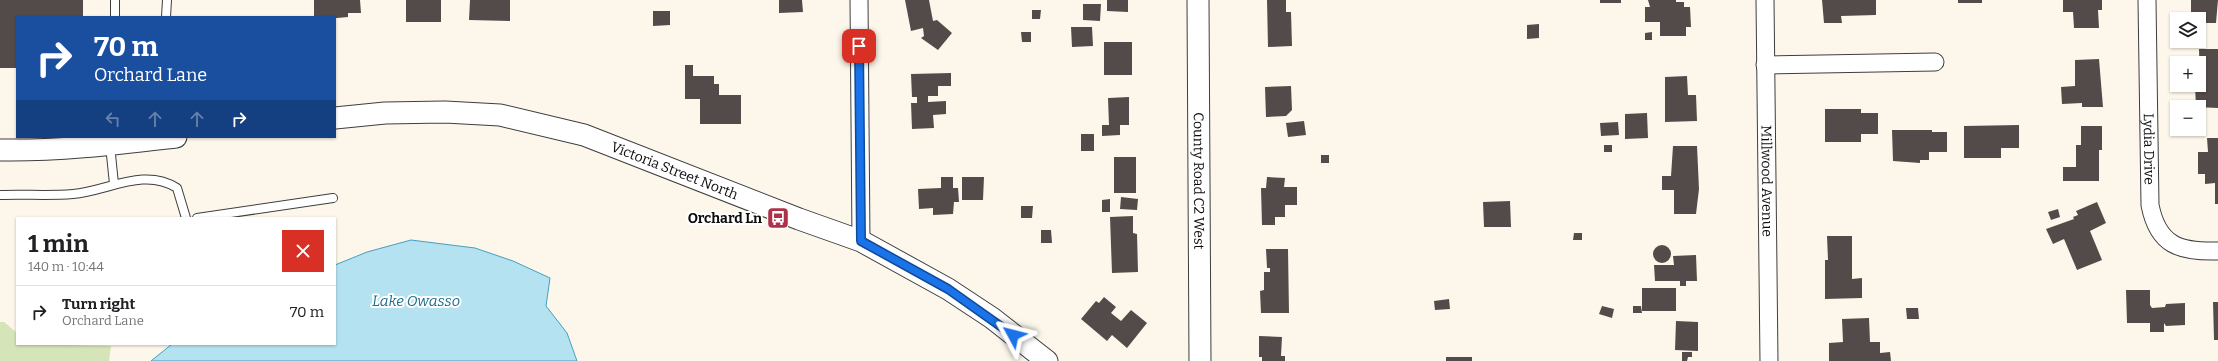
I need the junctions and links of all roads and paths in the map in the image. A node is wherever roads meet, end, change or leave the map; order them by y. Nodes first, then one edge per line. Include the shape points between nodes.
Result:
1 (115, 0) edge
2 (167, 0) edge
3 (859, 0) edge
4 (1198, 0) edge
5 (1765, 0) edge
6 (2147, 0) edge
7 (115, 16) edge
8 (166, 16) edge
9 (1935, 62) dead end
10 (1765, 65) junction
11 (336, 118) edge
12 (151, 138) edge
13 (110, 145) junction
14 (0, 150) edge
15 (114, 184) junction
16 (0, 195) edge
17 (333, 198) dead end
18 (186, 217) edge
19 (204, 217) edge
20 (861, 241) junction
21 (2218, 251) edge
22 (1047, 361) edge
23 (1200, 361) edge
24 (1769, 361) edge

1 - 7 lane
2 - 8 lane
3 - 20 street
4 - 23 street, County Road C2 West
5 - 10 street, Millwood Avenue
6 - 21 street, Lydia Drive via 2150,205 2153,221 2161,234 2172,244 2185,250
9 - 10 street
10 - 24 street, Millwood Avenue
11 - 20 street, Victoria Street North via 385,113 445,112 500,115 545,125 584,135
12 - 13 street
13 - 14 street via 43,151
13 - 15 lane
15 - 16 lane via 74,194
15 - 18 lane via 130,180 155,179 168,183 177,188
17 - 19 lane
20 - 22 street, Victoria Street North via 954,293 992,318

